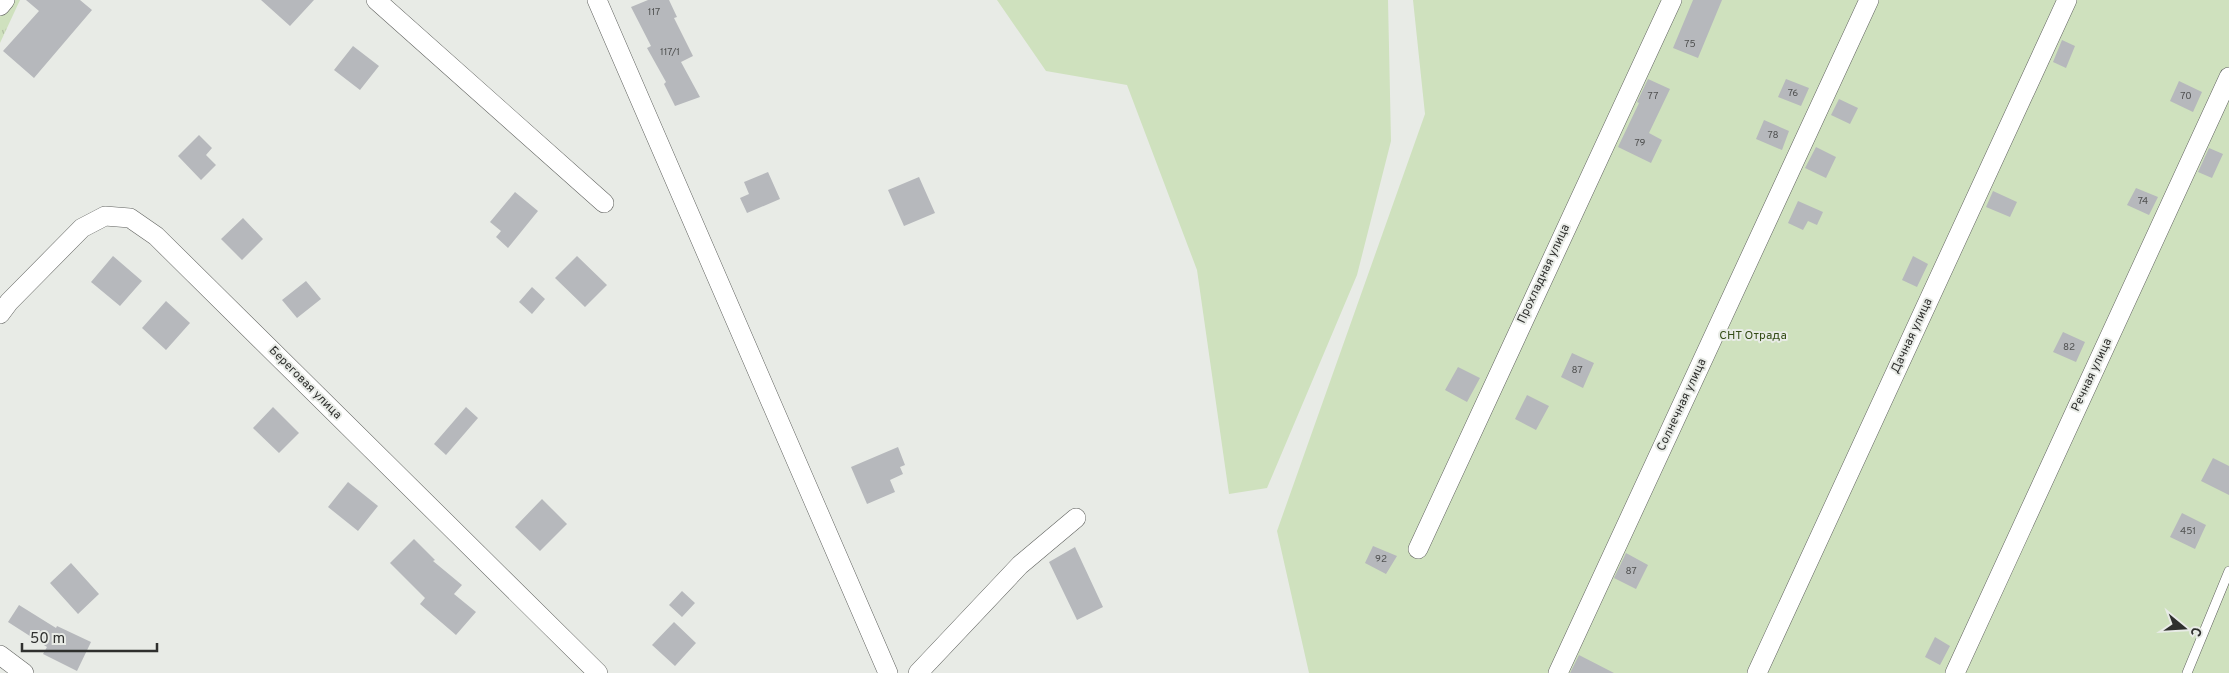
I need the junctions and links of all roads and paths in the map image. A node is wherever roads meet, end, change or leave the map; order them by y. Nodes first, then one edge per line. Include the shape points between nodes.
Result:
1 (5, 0) edge
2 (376, 0) edge
3 (597, 0) edge
4 (1672, 0) edge
5 (1869, 0) edge
6 (2067, 0) edge
7 (0, 6) edge
8 (2229, 77) edge
9 (604, 203) dead end
10 (0, 314) edge
11 (1076, 518) dead end
12 (1418, 550) dead end
13 (2229, 571) edge
14 (0, 655) edge
15 (24, 673) edge
16 (598, 673) edge
17 (888, 673) edge
18 (918, 673) edge
19 (1558, 673) edge
20 (1756, 673) edge
21 (1954, 673) edge
22 (2187, 673) edge

1 - 7 street
2 - 9 street
3 - 17 street
4 - 12 street, Прохладная улица
5 - 19 street, Солнечная улица
6 - 20 street, Дачная улица
8 - 21 street, Речная улица
10 - 16 street, Береговая улица via 82,228 106,216 130,218 156,236
11 - 18 street via 1020,565
13 - 22 lane
14 - 15 street

